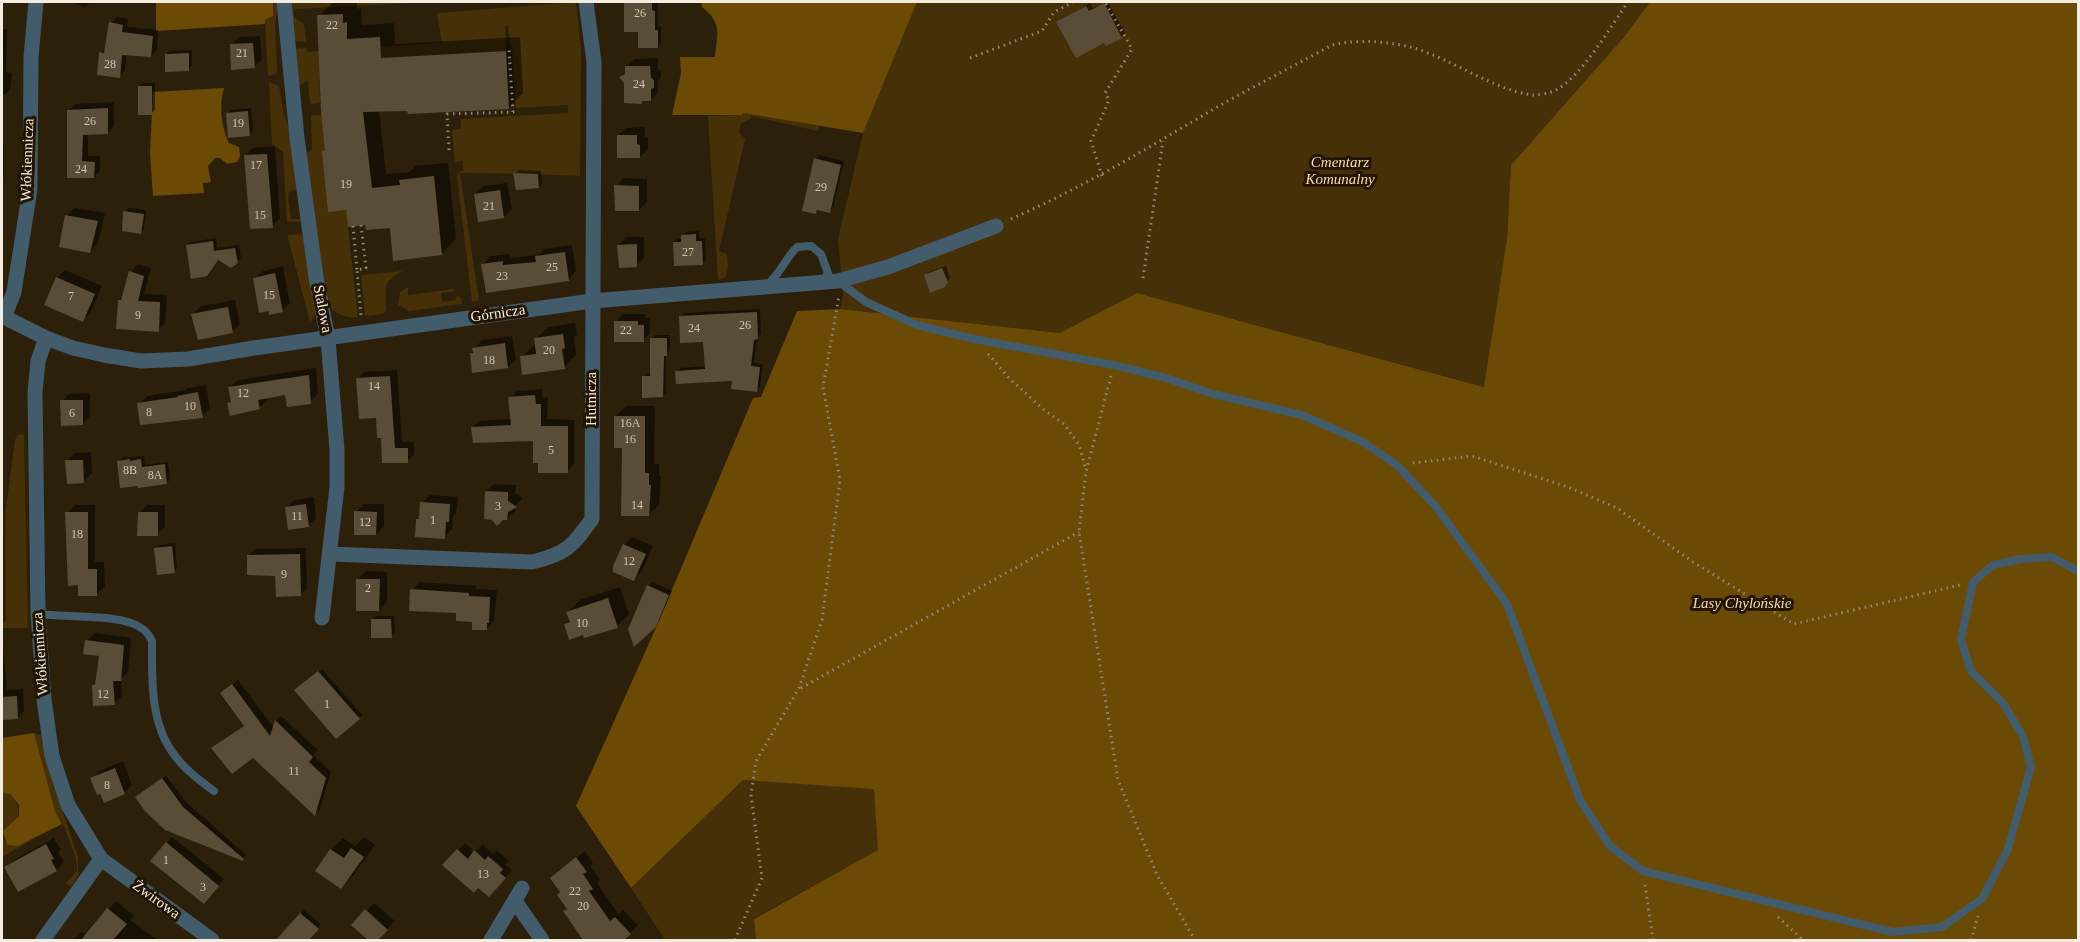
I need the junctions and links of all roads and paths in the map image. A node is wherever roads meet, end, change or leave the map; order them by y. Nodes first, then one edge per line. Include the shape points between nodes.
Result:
1 (36, 2) edge
2 (284, 2) edge
3 (586, 2) edge
4 (1073, 2) edge
5 (1105, 2) edge
6 (1629, 2) edge
7 (509, 49) dead end
8 (970, 58) dead end
9 (1163, 141) junction
10 (449, 150) dead end
11 (1102, 176) junction
12 (361, 225) dead end
13 (353, 226) dead end
14 (996, 226) joint
15 (357, 270) junction
16 (1143, 278) dead end
17 (834, 283) junction
18 (764, 288) junction
19 (592, 301) junction
20 (3, 316) edge
21 (362, 321) dead end
22 (46, 338) junction
23 (328, 339) junction
24 (974, 339) junction
25 (1114, 365) junction
26 (1397, 465) junction
27 (1086, 472) junction
28 (1079, 532) junction
29 (331, 554) junction
30 (2079, 571) edge
31 (1973, 582) junction
32 (38, 614) junction
33 (322, 618) dead end
34 (799, 688) junction
35 (214, 791) dead end
36 (101, 859) junction
37 (1642, 871) junction
38 (43, 940) edge
39 (212, 940) edge
40 (491, 940) edge
41 (542, 940) edge
42 (735, 940) edge
43 (1195, 940) edge
44 (1653, 940) edge

1 - 20 street, Włókiennicza via 31,57 30,189 14,292
2 - 23 street, Stalowa via 297,138
3 - 19 street, Hutnicza via 594,62
4 - 8 path via 1054,12 1042,31
5 - 11 path via 1132,49 1105,93 1109,100 1091,141
6 - 9 path via 1581,67 1554,91 1536,95 1513,90 1414,48 1347,42 1332,45
7 - 10 path via 513,112 447,114
9 - 11 path
9 - 16 path
11 - 14 path
12 - 15 path via 366,268
13 - 15 path
14 - 17 street, Górnicza
15 - 21 path
17 - 18 street, Górnicza
17 - 18 lane via 821,254 811,246 797,247
17 - 24 lane via 917,325
17 - 34 path via 823,387 840,480 822,620
18 - 19 street, Górnicza
19 - 23 street, Górnicza
19 - 29 street, Hutnicza via 592,519 575,543 552,557 532,561
20 - 22 street, Górnicza
22 - 23 street, Górnicza via 73,348 141,361 188,359
22 - 32 street, Włókiennicza via 38,361 35,392
23 - 29 street, Stalowa via 337,450
24 - 25 lane
24 - 27 path via 1010,379 1064,424 1079,445
25 - 26 lane via 1302,415 1364,442
25 - 27 path
26 - 31 path via 1472,456 1568,487 1617,508 1693,562 1794,624
26 - 37 lane via 1437,508 1507,604 1580,800 1610,846
27 - 28 path
28 - 34 path
28 - 43 path via 1118,780 1157,875
29 - 33 street, Stalowa
30 - 31 lane via 2052,557 2021,559 1993,565
31 - 37 lane via 1961,640 1971,671 2003,703 2023,736 2031,767 2008,849 1982,899 1942,927 1893,932
32 - 35 lane via 132,623 147,632 152,641 160,728 172,753
32 - 36 street, Włókiennicza via 52,756 69,805
34 - 42 path via 756,760 751,795 762,878
36 - 38 street
36 - 39 street, Żwirowa
37 - 44 path
40 - 41 street via 518,895

